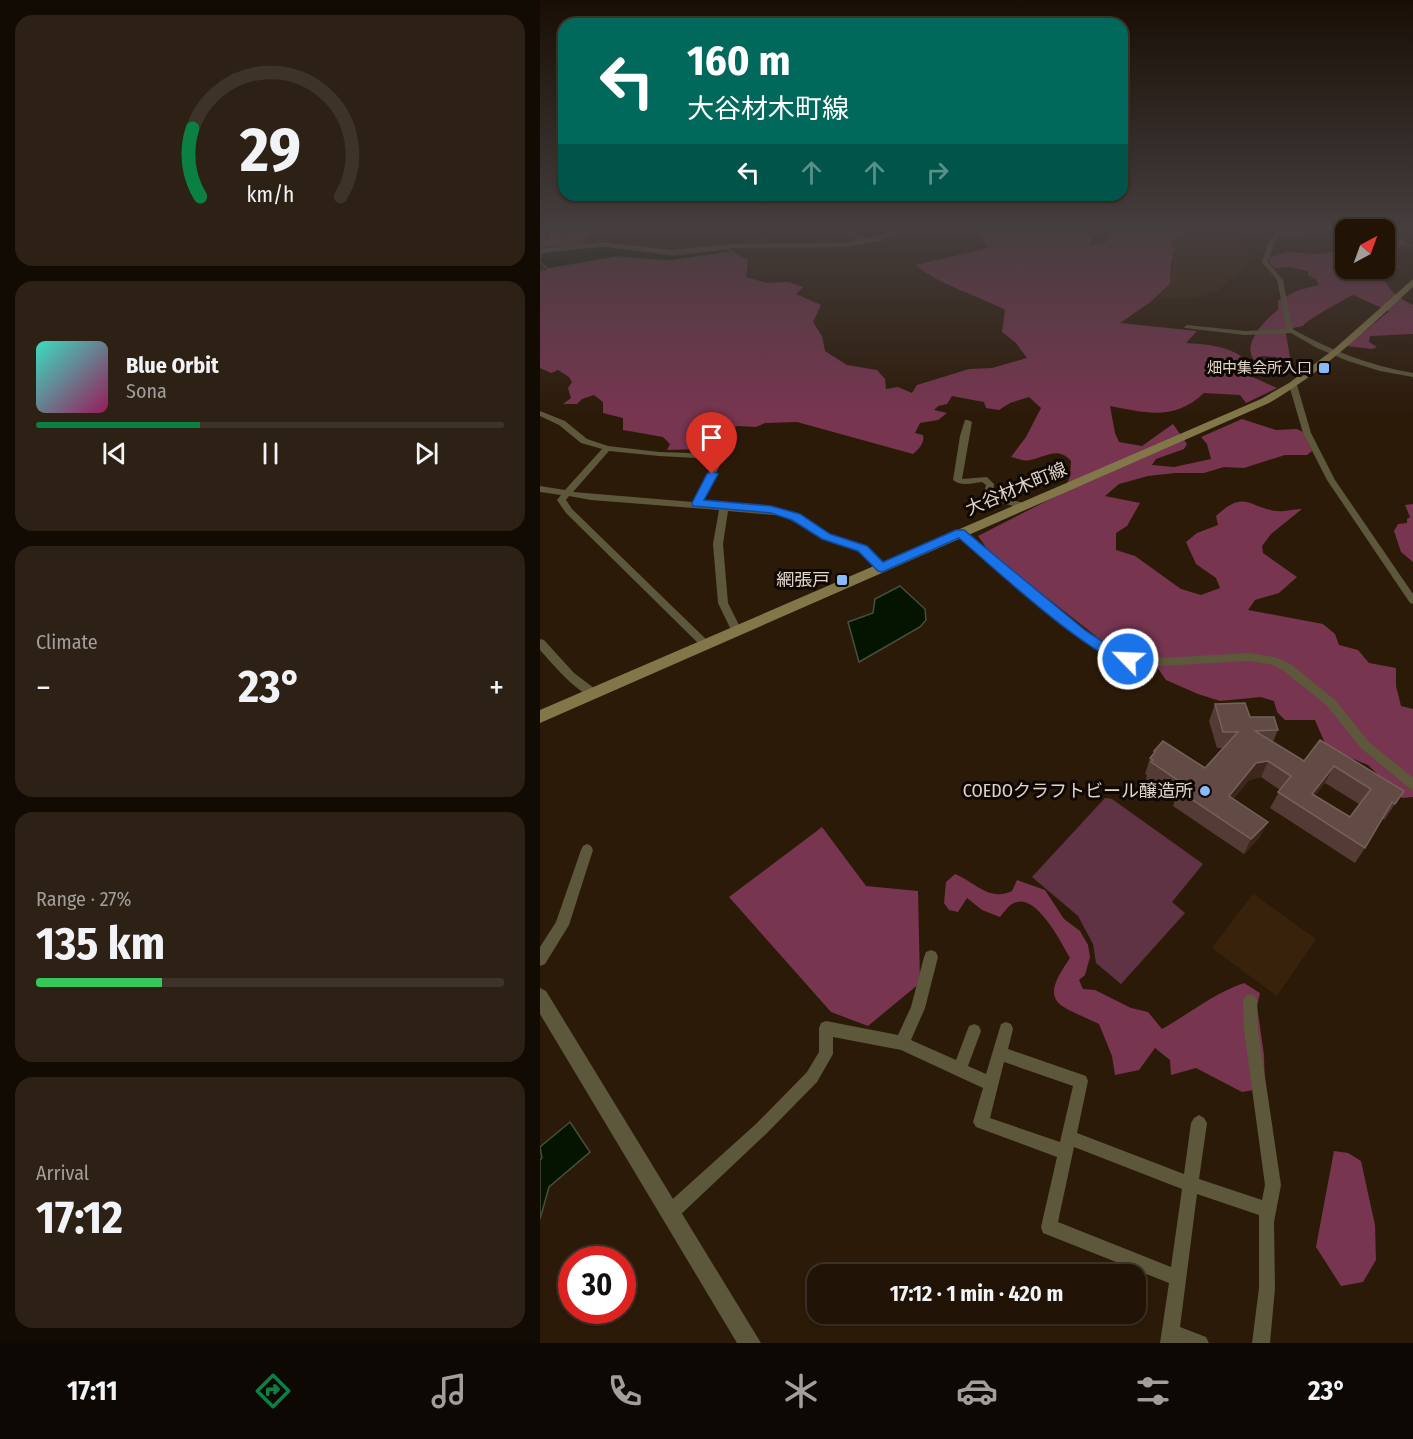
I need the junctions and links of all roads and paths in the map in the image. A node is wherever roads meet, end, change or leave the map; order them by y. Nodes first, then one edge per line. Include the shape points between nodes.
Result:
1 (1282, 289) edge
2 (1406, 289) edge
3 (1187, 327) dead end
4 (1292, 331) junction
5 (1337, 352) junction
6 (1413, 375) edge
7 (1293, 385) junction
8 (540, 413) edge
9 (968, 422) dead end
10 (607, 448) junction
11 (540, 489) edge
12 (568, 494) junction
13 (697, 503) junction
14 (724, 506) junction
15 (1025, 506) junction
16 (960, 532) junction
17 (882, 568) junction
18 (1413, 601) edge
19 (737, 631) junction
20 (540, 643) edge
21 (706, 644) junction
22 (594, 694) junction
23 (540, 717) edge
24 (1413, 785) edge
25 (587, 850) dead end
26 (931, 957) dead end
27 (540, 959) edge
28 (540, 997) edge
29 (1250, 1001) dead end
30 (1006, 1029) dead end
31 (974, 1031) dead end
32 (902, 1043) junction
33 (1001, 1054) junction
34 (960, 1069) junction
35 (991, 1084) junction
36 (1199, 1123) dead end
37 (1067, 1145) junction
38 (1190, 1184) junction
39 (1268, 1210) junction
40 (670, 1212) junction
41 (1178, 1278) junction
42 (1170, 1337) edge
43 (750, 1343) edge
44 (1200, 1343) edge
45 (1261, 1343) edge

1 - 4 street
2 - 5 main road, 大谷材木町線
3 - 4 street via 1245,333
4 - 5 street
5 - 6 street via 1380,370
5 - 7 main road, 大谷材木町線
7 - 15 main road, 大谷材木町線
7 - 18 street via 1307,433 1331,480
8 - 10 street via 562,423 584,441
9 - 15 street via 957,480 984,479 990,484 990,497
10 - 12 street
10 - 13 street via 717,456 719,459
11 - 12 street
12 - 13 street
12 - 21 street via 561,500 569,511
13 - 14 street
14 - 17 street via 771,510 796,517 826,536 863,549
14 - 19 street via 718,544 723,603
15 - 16 main road, 大谷材木町線
16 - 17 main road, 大谷材木町線
16 - 24 street via 1064,621 1109,652 1143,663 1249,657 1275,661 1288,668 1331,704 1365,745
17 - 19 main road, 大谷材木町線
19 - 21 main road, 大谷材木町線
20 - 22 street via 570,676
21 - 22 main road, 大谷材木町線
22 - 23 main road, 大谷材木町線
25 - 27 street via 562,925
26 - 32 street via 918,1008
28 - 40 street
29 - 39 street via 1273,1185
30 - 33 street
31 - 34 street
32 - 34 street
32 - 40 street via 826,1028 826,1054 812,1077
33 - 35 street
33 - 37 street via 1081,1081
34 - 35 street
35 - 37 street via 981,1122
36 - 38 street
37 - 38 street
37 - 41 street via 1049,1227
38 - 39 street
38 - 41 street
39 - 45 street via 1267,1288
40 - 43 street
41 - 42 street
42 - 44 street

